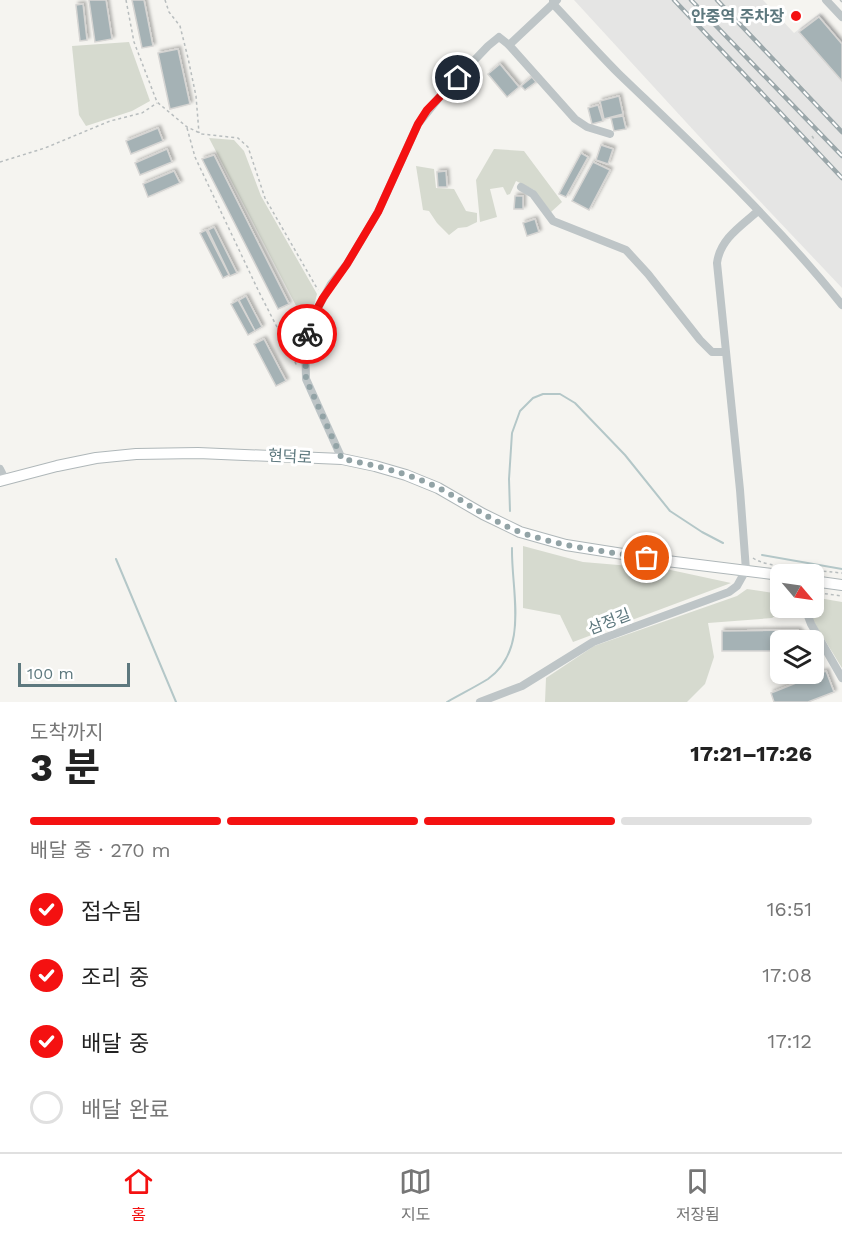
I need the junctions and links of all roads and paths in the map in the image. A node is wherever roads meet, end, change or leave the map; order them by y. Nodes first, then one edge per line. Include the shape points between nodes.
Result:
1 (126, 0) edge
2 (165, 0) edge
3 (826, 0) edge
4 (833, 0) edge
5 (554, 1) edge
6 (842, 9) edge
7 (842, 17) edge
8 (509, 45) junction
9 (158, 102) junction
10 (187, 128) junction
11 (199, 133) junction
12 (610, 134) dead end
13 (0, 162) edge
14 (521, 186) dead end
15 (758, 211) junction
16 (323, 298) junction
17 (842, 305) edge
18 (725, 352) junction
19 (306, 379) junction
20 (342, 459) junction
21 (2, 476) edge
22 (757, 561) dead end
23 (746, 570) junction
24 (842, 573) edge
25 (770, 574) edge
26 (824, 583) edge
27 (842, 585) edge
28 (824, 594) edge
29 (842, 596) edge
30 (809, 618) edge
31 (842, 678) edge
32 (480, 702) edge

1 - 9 path via 134,42
2 - 11 path via 180,27 188,58
3 - 7 street
4 - 6 street
5 - 8 street
5 - 15 street via 618,73
8 - 12 street via 575,119
8 - 16 street via 499,36 427,110 378,212
9 - 10 path
9 - 13 path via 142,112
10 - 11 path
10 - 19 path via 195,156 259,292
11 - 16 path via 238,138 248,147 265,198
14 - 18 street via 533,194 554,221 626,250 700,340 712,352
15 - 17 street
15 - 18 street via 718,252
16 - 19 street via 305,341
18 - 23 street
19 - 20 street
20 - 21 main road, 현덕로 via 136,454
20 - 23 main road, 현덕로 via 406,475 520,532 566,545
22 - 24 path
23 - 25 main road, 현덕로
23 - 32 street, 삼정길 via 729,592 593,642 522,686
26 - 27 main road
28 - 29 path
30 - 31 street

